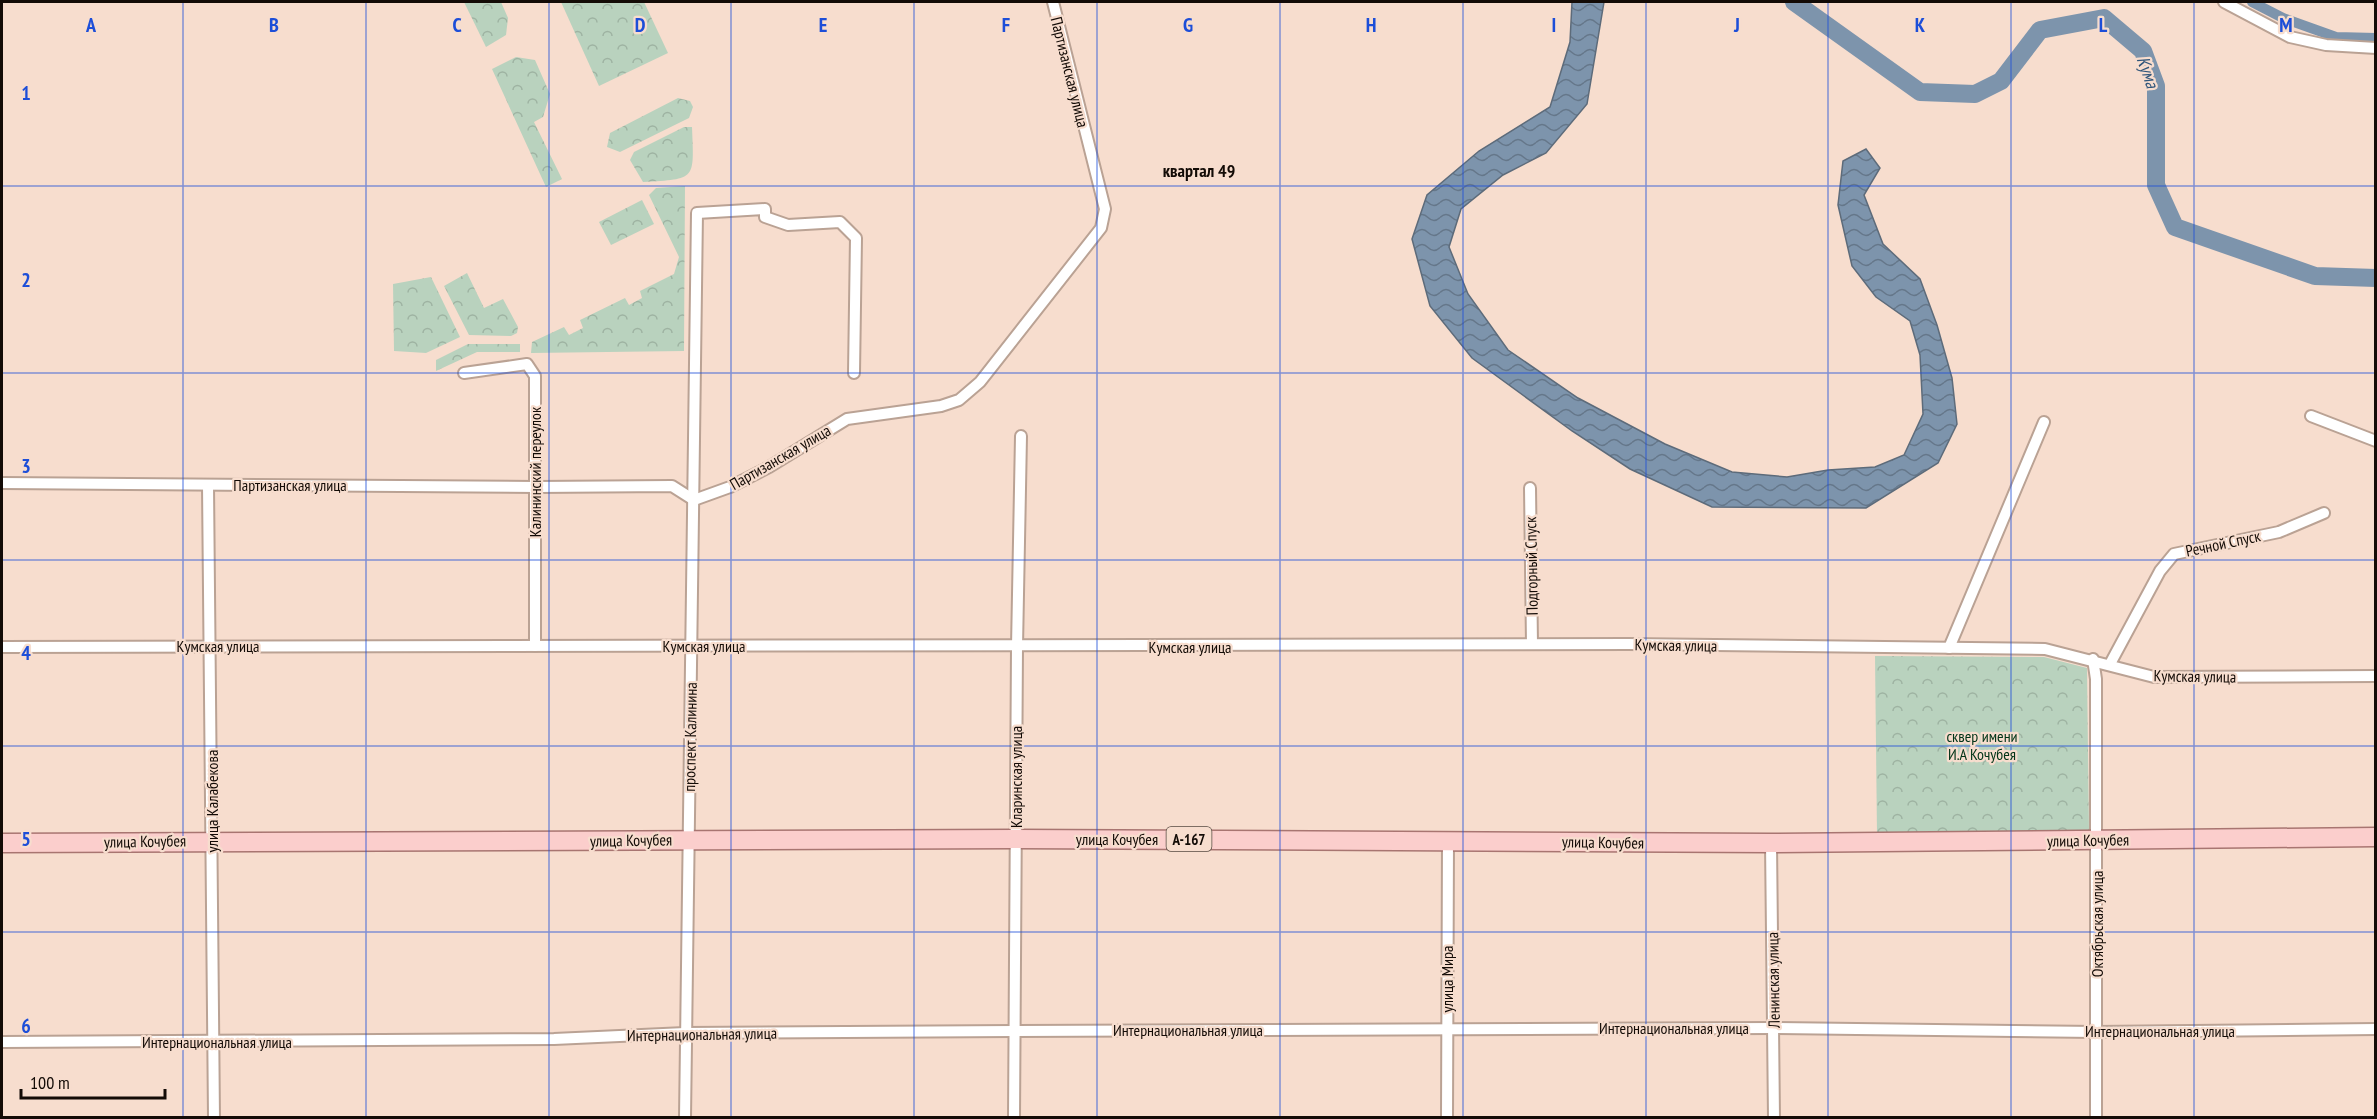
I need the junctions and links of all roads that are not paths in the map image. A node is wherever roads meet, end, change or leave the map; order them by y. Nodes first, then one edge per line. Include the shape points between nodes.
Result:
1 (1053, 2) edge
2 (2224, 2) edge
3 (2376, 48) edge
4 (464, 373) dead end
5 (854, 374) dead end
6 (2311, 416) dead end
7 (2044, 422) dead end
8 (1021, 436) dead end
9 (2376, 441) edge
10 (2, 483) edge
11 (208, 485) junction
12 (536, 487) junction
13 (1530, 488) dead end
14 (694, 500) junction
15 (2324, 513) dead end
16 (1532, 644) junction
17 (211, 646) junction
18 (535, 646) junction
19 (691, 646) junction
20 (2, 647) edge
21 (1017, 647) junction
22 (1949, 648) junction
23 (2093, 659) junction
24 (2110, 664) junction
25 (2376, 676) edge
26 (2376, 837) edge
27 (688, 839) junction
28 (1016, 839) junction
29 (212, 840) junction
30 (1448, 840) junction
31 (2097, 840) junction
32 (2, 843) edge
33 (1771, 843) junction
34 (1774, 1028) junction
35 (1447, 1029) junction
36 (2376, 1029) edge
37 (1014, 1031) junction
38 (2096, 1032) junction
39 (685, 1033) junction
40 (2, 1041) edge
41 (214, 1042) junction
42 (214, 1118) edge
43 (685, 1118) edge
44 (1014, 1118) edge
45 (1447, 1118) edge
46 (1774, 1118) edge
47 (2096, 1118) edge

1 - 14 street, Партизанская улица via 1106,209 1101,228 980,382 959,400 847,419 759,472
2 - 3 street via 2290,38
4 - 12 street, Калининский переулок via 527,364 535,376
5 - 14 street, проспект Калинина via 856,238 840,222 788,225 765,217 765,209 697,213
6 - 9 street
7 - 22 street
8 - 21 street, Кларинская улица
10 - 11 street, Партизанская улица
11 - 12 street, Партизанская улица
11 - 17 street, улица Калабекова
12 - 14 street, Партизанская улица via 672,486
12 - 18 street, Калининский переулок
13 - 16 street, Подгорный Спуск
14 - 19 street, проспект Калинина
15 - 24 street, Речной Спуск via 2280,532 2174,554 2160,570
16 - 21 street, Кумская улица
16 - 22 street, Кумская улица
17 - 18 street, Кумская улица
17 - 20 street, Кумская улица
17 - 29 street, улица Калабекова
18 - 19 street, Кумская улица
19 - 21 street, Кумская улица
19 - 27 street, проспект Калинина
21 - 28 street, Кларинская улица
22 - 23 street, Кумская улица via 2045,649
23 - 24 street, Кумская улица
23 - 31 street, Октябрьская улица
24 - 25 street, Кумская улица via 2154,677
26 - 31 main road, улица Кочубея / А-167
27 - 28 main road, улица Кочубея / А-167
27 - 29 main road, улица Кочубея / А-167
27 - 39 street, проспект Калинина
28 - 30 main road, улица Кочубея / А-167
28 - 37 street, Кларинская улица
29 - 32 main road, улица Кочубея / А-167
29 - 41 street, улица Калабекова
30 - 33 main road, улица Кочубея / А-167
30 - 35 street, улица Мира
31 - 33 main road, улица Кочубея / А-167
31 - 38 street, Октябрьская улица
33 - 34 street, Ленинская улица
34 - 35 street, Интернациональная улица
34 - 38 street, Интернациональная улица
34 - 46 street, Ленинская улица
35 - 37 street, Интернациональная улица
35 - 45 street, улица Мира
36 - 38 street, Интернациональная улица
37 - 39 street, Интернациональная улица
37 - 44 street, Кларинская улица
38 - 47 street, Октябрьская улица
39 - 41 street, Интернациональная улица via 554,1039
39 - 43 street, проспект Калинина
40 - 41 street, Интернациональная улица
41 - 42 street, улица Калабекова

